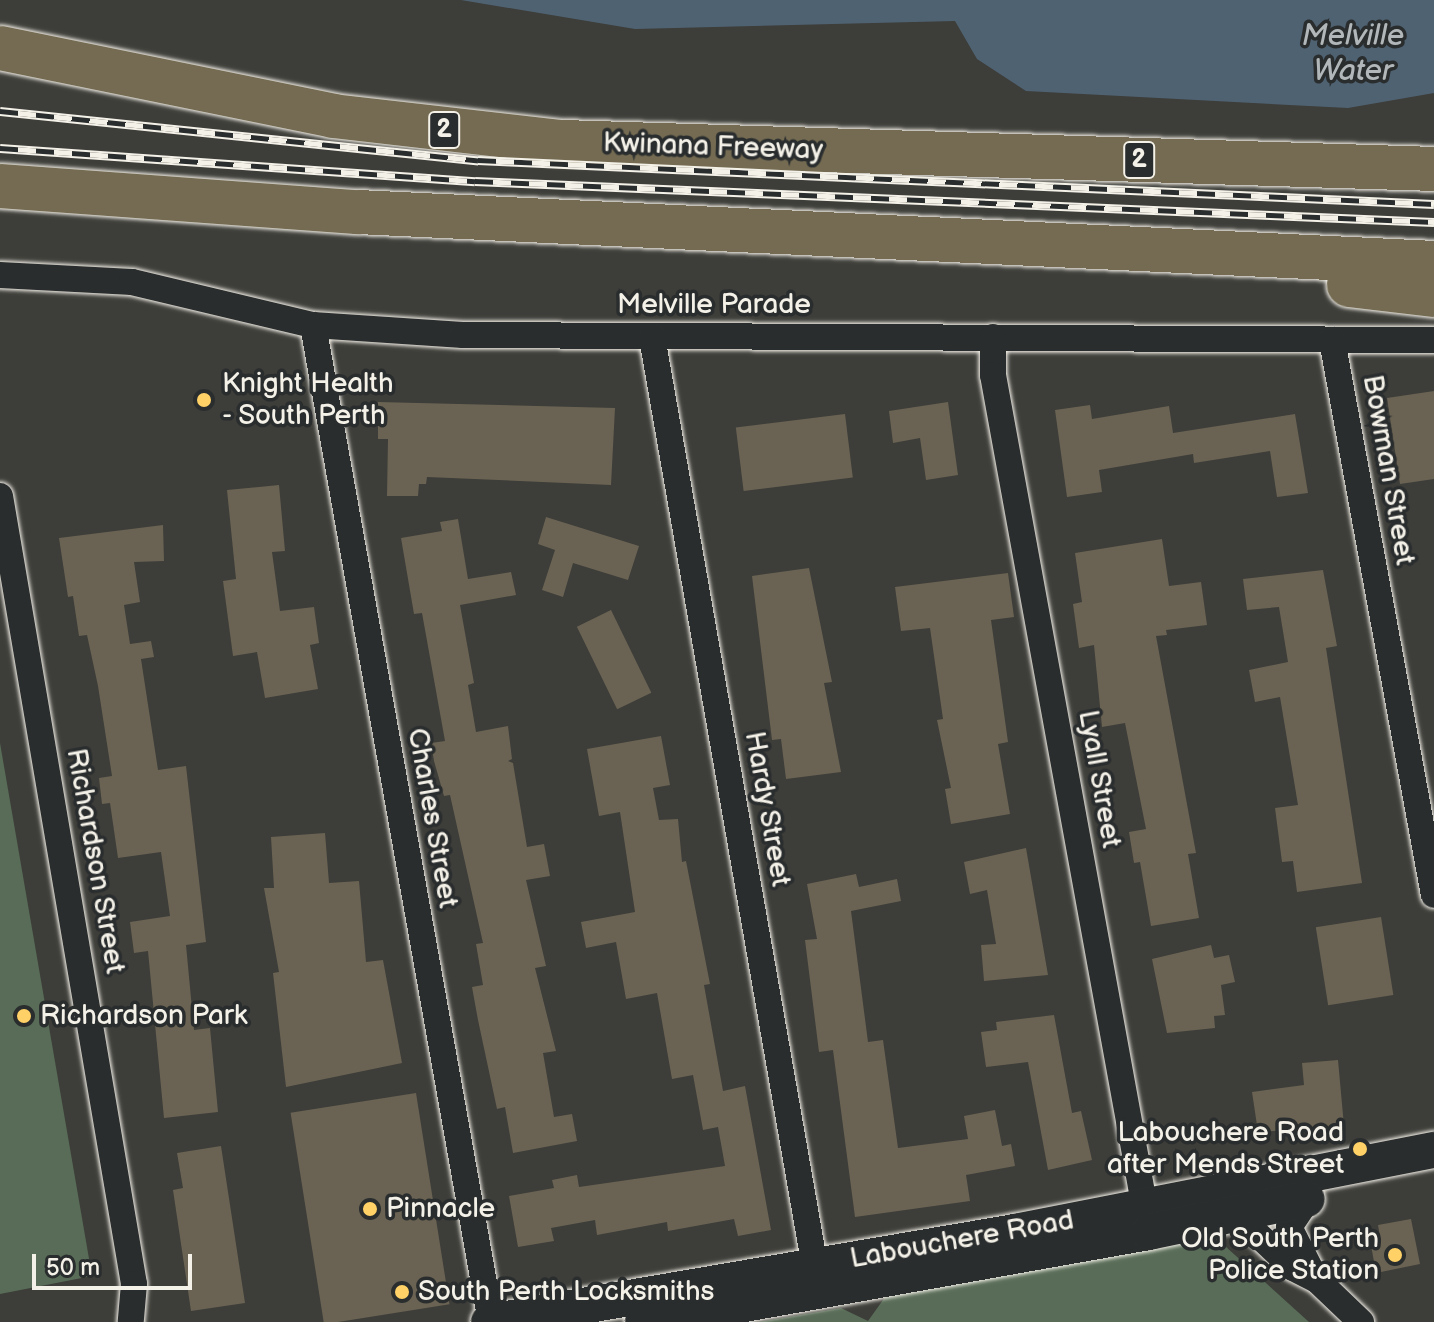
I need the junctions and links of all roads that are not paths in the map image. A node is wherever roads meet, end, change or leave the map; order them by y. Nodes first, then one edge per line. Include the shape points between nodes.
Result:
1 (0, 48) edge
2 (1434, 169) edge
3 (0, 186) edge
4 (1197, 254) junction
5 (1434, 263) edge
6 (0, 275) edge
7 (1434, 295) edge
8 (313, 325) junction
9 (652, 337) junction
10 (993, 337) junction
11 (1332, 340) junction
12 (1434, 340) edge
13 (0, 496) edge
14 (1434, 895) edge
15 (1434, 1150) edge
16 (1434, 1175) edge
17 (1264, 1204) junction
18 (1146, 1219) junction
19 (817, 1279) junction
20 (1317, 1280) junction
21 (134, 1284) junction
22 (131, 1322) edge
23 (152, 1322) edge
24 (490, 1322) edge
25 (643, 1322) edge
26 (1361, 1322) edge

1 - 2 highway, Kwinana Freeway / 2 via 333,116 562,142
3 - 4 highway via 358,212
4 - 5 highway
4 - 7 highway via 1372,290
6 - 8 street, Melville Parade via 132,282
8 - 9 street, Melville Parade via 463,335
8 - 24 street, Charles Street
9 - 10 street, Melville Parade
9 - 19 street, Hardy Street
10 - 11 street, Melville Parade
10 - 18 street, Lyall Street via 993,375
11 - 12 street, Melville Parade
11 - 14 street, Bowman Street
13 - 21 street, Richardson Street
15 - 17 main road, Labouchere Road
16 - 17 main road, Labouchere Road
17 - 18 main road, Labouchere Road
17 - 20 street
17 - 20 street via 1293,1268
18 - 19 main road, Labouchere Road
19 - 24 main road, Labouchere Road
19 - 25 main road, Labouchere Road
20 - 26 street
21 - 22 street, Richardson Street
21 - 23 street, Richardson Street

